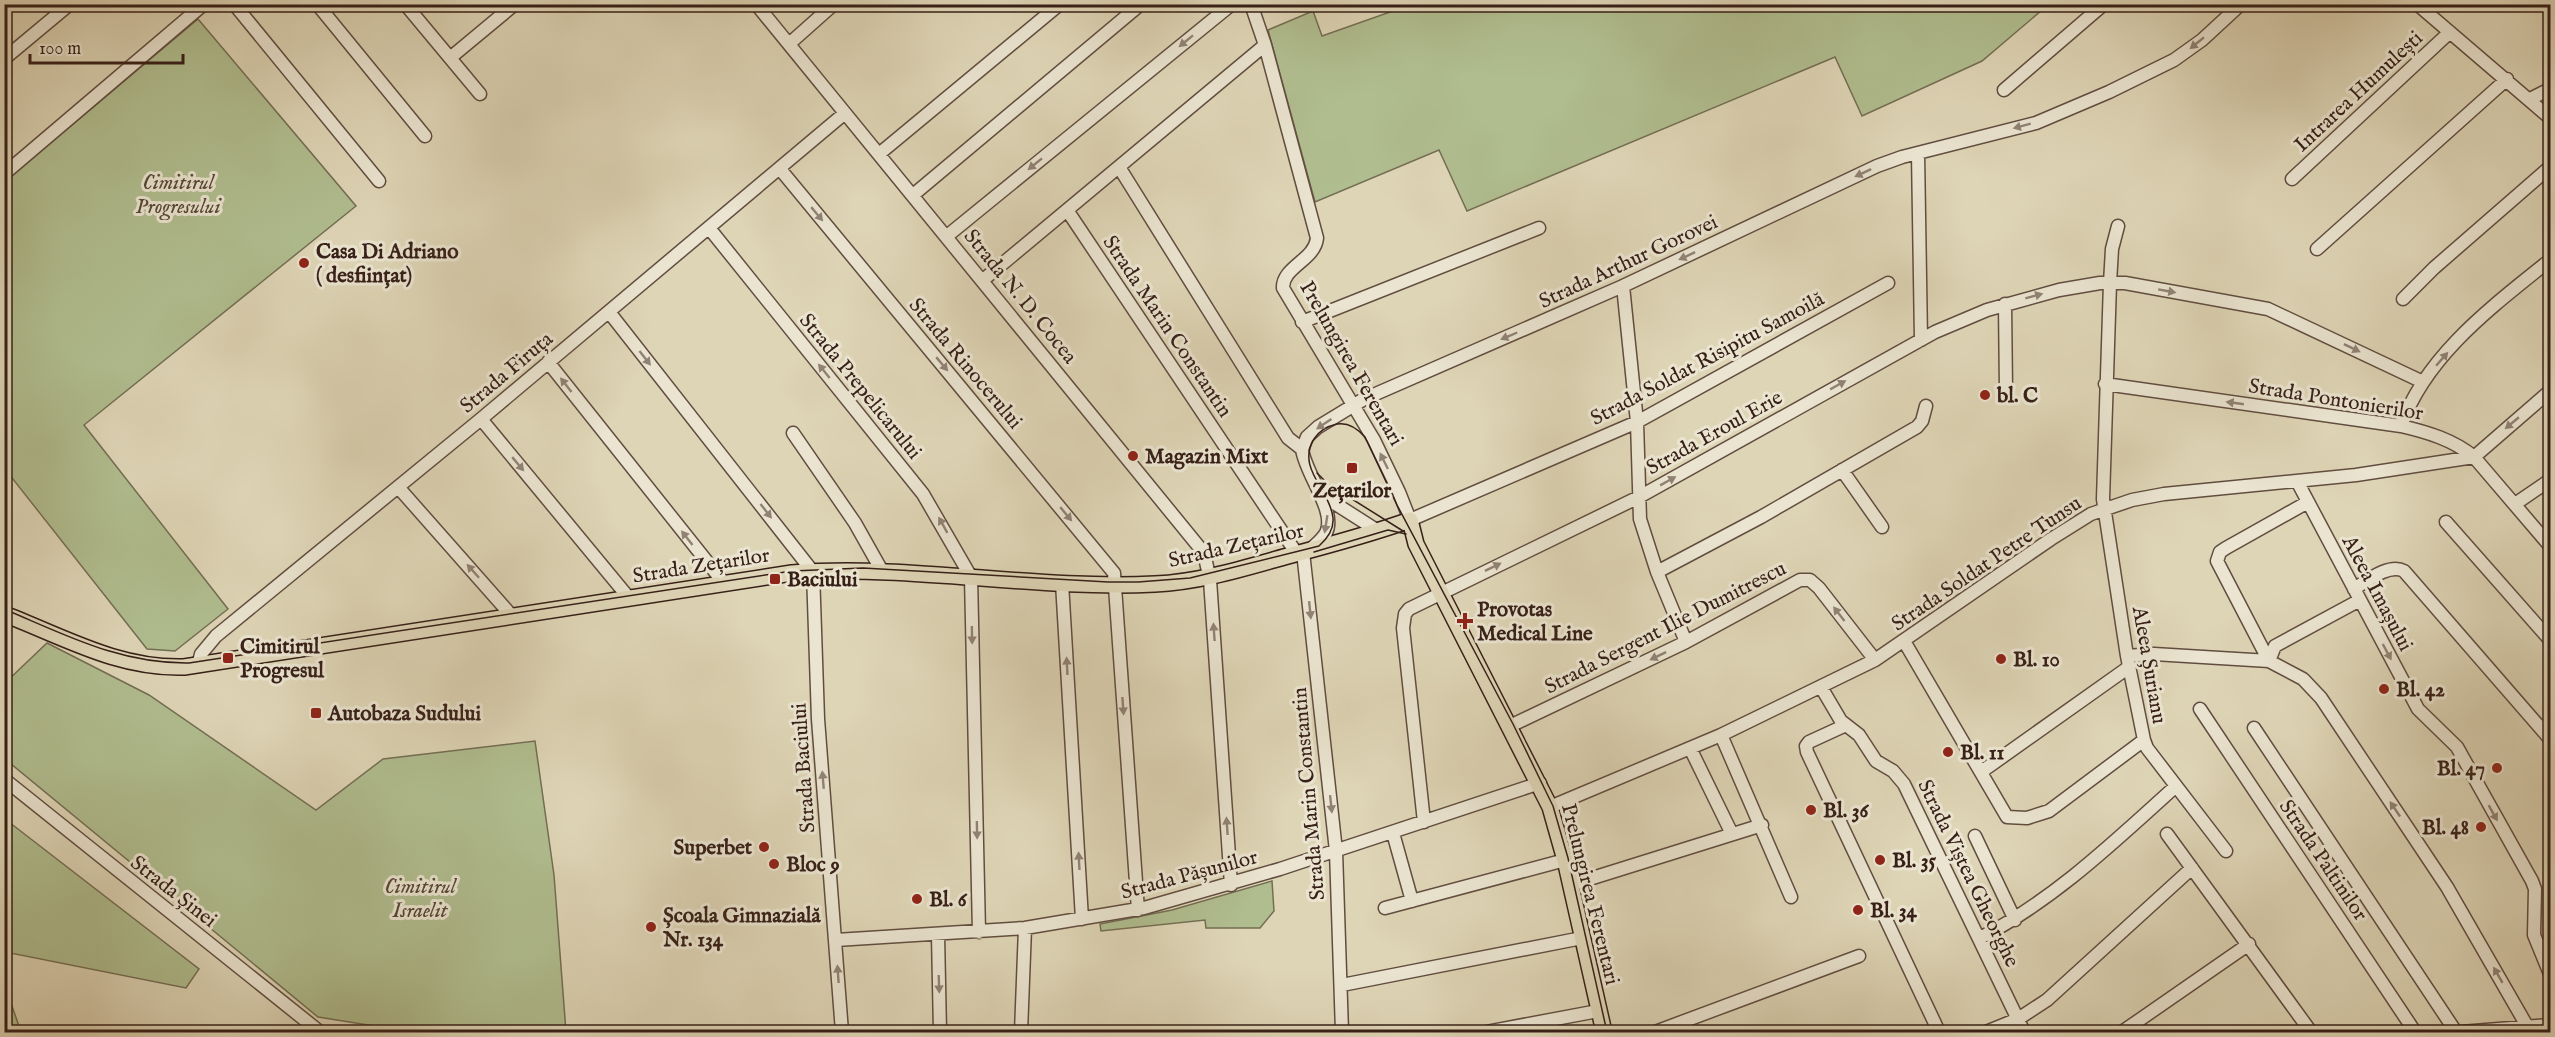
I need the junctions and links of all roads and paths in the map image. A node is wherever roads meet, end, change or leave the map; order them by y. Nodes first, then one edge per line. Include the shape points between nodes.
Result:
1 (70, 4) edge
2 (234, 4) edge
3 (317, 4) edge
4 (405, 4) edge
5 (515, 4) edge
6 (756, 4) edge
7 (834, 4) edge
8 (1060, 4) edge
9 (1141, 4) edge
10 (1232, 4) edge
11 (1251, 4) edge
12 (2104, 4) edge
13 (2241, 4) edge
14 (2417, 4) edge
15 (204, 5) edge
16 (2450, 32) junction
17 (789, 44) junction
18 (1265, 45) junction
19 (450, 58) junction
20 (4, 59) edge
21 (2507, 79) junction
22 (2550, 89) edge
23 (2004, 90) dead end
24 (480, 94) dead end
25 (2530, 99) junction
26 (845, 113) junction
27 (2550, 118) edge
28 (425, 136) dead end
29 (1918, 153) junction
30 (879, 154) junction
31 (1119, 167) junction
32 (2550, 167) edge
33 (780, 169) junction
34 (4, 174) edge
35 (2292, 179) dead end
36 (379, 181) dead end
37 (913, 195) junction
38 (1067, 210) junction
39 (2118, 226) dead end
40 (709, 228) junction
41 (1539, 228) dead end
42 (947, 236) junction
43 (2317, 249) dead end
44 (2550, 260) edge
45 (983, 280) junction
46 (1888, 283) dead end
47 (2110, 283) junction
48 (1623, 286) junction
49 (2403, 299) dead end
50 (2005, 304) junction
51 (609, 312) junction
52 (1302, 322) junction
53 (1921, 340) junction
54 (548, 362) junction
55 (2423, 382) junction
56 (2105, 384) junction
57 (2550, 391) edge
58 (2006, 392) dead end
59 (1354, 405) junction
60 (1926, 406) dead end
61 (481, 419) junction
62 (1637, 422) junction
63 (2401, 426) junction
64 (793, 433) dead end
65 (1302, 449) junction
66 (2474, 457) junction
67 (1842, 470) junction
68 (2550, 480) edge
69 (2297, 481) junction
70 (398, 487) junction
71 (1320, 494) junction
72 (1639, 497) junction
73 (2308, 502) junction
74 (2515, 504) junction
75 (2104, 509) junction
76 (1410, 520) junction
77 (2446, 522) dead end
78 (1882, 527) dead end
79 (1378, 531) junction
80 (1416, 544) junction
81 (2550, 546) edge
82 (1303, 552) junction
83 (882, 571) junction
84 (813, 572) junction
85 (1657, 572) junction
86 (971, 577) junction
87 (1210, 578) junction
88 (724, 583) junction
89 (1062, 583) junction
90 (1115, 585) junction
91 (2354, 589) junction
92 (1440, 592) junction
93 (629, 598) junction
94 (2360, 600) junction
95 (4, 614) edge
96 (511, 615) junction
97 (2550, 640) edge
98 (1904, 641) junction
99 (1686, 642) junction
100 (1875, 660) junction
101 (2128, 661) junction
102 (2274, 663) junction
103 (198, 666) junction
104 (1821, 687) junction
105 (2200, 709) dead end
106 (1846, 725) junction
107 (1510, 726) junction
108 (2254, 728) dead end
109 (1721, 735) junction
110 (2550, 738) edge
111 (2144, 740) junction
112 (1690, 748) junction
113 (1982, 772) junction
114 (4, 779) edge
115 (1540, 783) junction
116 (2176, 786) junction
117 (1550, 807) junction
118 (1424, 822) junction
119 (1762, 825) junction
120 (1393, 833) junction
121 (1732, 834) junction
122 (2167, 834) dead end
123 (1975, 836) dead end
124 (1336, 851) junction
125 (2226, 851) dead end
126 (1565, 860) junction
127 (2192, 868) junction
128 (1231, 885) junction
129 (1570, 885) junction
130 (1791, 897) dead end
131 (1412, 901) junction
132 (1385, 908) dead end
133 (1138, 910) junction
134 (1082, 920) junction
135 (2015, 920) junction
136 (1025, 928) junction
137 (980, 932) junction
138 (938, 935) junction
139 (1582, 938) junction
140 (1980, 938) junction
141 (836, 940) junction
142 (2249, 944) junction
143 (1859, 956) dead end
144 (2550, 974) edge
145 (1342, 985) junction
146 (1598, 1011) junction
147 (2018, 1019) junction
148 (2550, 1025) edge
149 (2527, 1026) junction
150 (2502, 1030) edge
151 (320, 1032) edge
152 (842, 1032) edge
153 (940, 1032) edge
154 (1021, 1032) edge
155 (1342, 1032) edge
156 (1486, 1032) edge
157 (1604, 1032) edge
158 (1655, 1032) edge
159 (1939, 1032) edge
160 (1986, 1032) edge
161 (2024, 1032) edge
162 (2122, 1032) edge
163 (2311, 1032) edge
164 (2415, 1032) edge
165 (2456, 1032) edge
166 (2461, 1032) edge

1 - 20 street
2 - 36 street
3 - 28 street
4 - 19 street
5 - 19 street
6 - 17 street, Strada N. D. Cocea
7 - 17 street
8 - 30 street
9 - 37 street
10 -> 42 street
11 - 18 street, Prelungirea Ferentari
12 - 23 street
13 -> 29 street via 2174,60 2109,92 2036,123
14 - 16 street
15 - 34 street
16 - 21 street
16 - 35 street, Intrarea Humulești
17 - 26 street, Strada N. D. Cocea
18 - 31 street
18 - 52 street, Prelungirea Ferentari via 1317,238 1313,251 1282,284
19 - 24 street
21 - 25 street
21 - 43 street
22 - 25 street
25 - 27 street
26 - 30 street, Strada N. D. Cocea
26 - 33 street, Strada Firuța
29 -> 48 street, Strada Arthur Gorovei via 1869,170
29 - 53 street
30 - 37 street, Strada N. D. Cocea
31 - 38 street
31 - 65 street via 1288,438
32 - 49 street
33 - 40 street, Strada Firuța
33 -> 90 street, Strada Rinocerului via 1110,566
37 - 42 street, Strada N. D. Cocea
38 - 45 street
38 - 82 street, Strada Marin Constantin
39 - 47 street
40 - 51 street, Strada Firuța
86 -> 40 street, Strada Prepelicarului via 923,494
41 - 52 street
42 - 45 street, Strada N. D. Cocea
55 -> 44 street via 2471,328
45 - 87 street, Strada N. D. Cocea via 1191,535 1207,558
46 - 62 street, Strada Soldat Risipitu Samoilă
50 -> 47 street, Strada Eroul Erie via 2059,290
47 -> 55 street, Strada Eroul Erie via 2268,309
47 - 56 street
48 -> 59 street, Strada Arthur Gorovei
48 - 62 street
50 - 53 street, Strada Eroul Erie
50 - 58 street
51 - 54 street, Strada Firuța
51 -> 84 street
52 - 59 street, Prelungirea Ferentari
72 -> 53 street, Strada Eroul Erie
54 - 61 street, Strada Firuța
88 -> 54 street
55 - 63 street
63 -> 56 street, Strada Pontonierilor
56 - 75 street
57 -> 66 street
59 -> 65 street, Strada Arthur Gorovei via 1311,433
76 -> 59 street, Prelungirea Ferentari
60 - 67 street via 1917,427
61 - 70 street, Strada Firuța
61 -> 93 street
62 - 72 street
62 - 76 street, Strada Soldat Risipitu Samoilă
63 - 66 street, Strada Pontonierilor via 2446,440
64 - 83 street via 855,522
65 - 71 street via 1307,471
66 - 69 street, Strada Soldat Petre Tunsu
66 - 74 street, Strada Pontonierilor
67 - 78 street
67 - 85 street
68 - 74 street
69 - 73 street, Aleea Imașului
69 - 75 street, Strada Soldat Petre Tunsu via 2164,494
96 -> 70 street
70 - 103 street, Strada Firuța via 216,636 201,654
71 - 79 street
71 -> 82 street via 1328,513 1328,526 1325,535
72 - 85 street via 1640,519
92 -> 72 street, Strada Eroul Erie
73 - 91 street, Aleea Imașului
73 - 102 street via 2226,548 2217,561
74 - 81 street, Strada Pontonierilor
75 - 98 street, Strada Soldat Petre Tunsu via 2051,539
75 - 101 street, Aleea Șurianu
76 - 79 main road, Strada Zețarilor
76 - 80 main road, Prelungirea Ferentari
77 - 97 street
79 - 80 main road
79 - 82 main road, Strada Zețarilor
80 - 92 main road, Prelungirea Ferentari
82 - 87 main road, Strada Zețarilor
82 -> 124 street, Strada Marin Constantin
83 - 84 main road, Strada Zețarilor
83 - 86 main road, Strada Zețarilor
84 - 88 main road, Strada Zețarilor
141 -> 84 street, Strada Baciului via 818,719
85 - 99 street
86 - 89 main road, Strada Zețarilor
86 -> 137 street
87 - 90 main road, Strada Zețarilor
128 -> 87 street, Strada N. D. Cocea
88 - 93 main road, Strada Zețarilor
89 - 90 main road, Strada Zețarilor
134 -> 89 street
90 -> 133 street, Strada Rinocerului
91 - 94 street, Aleea Imașului
91 - 110 street via 2392,569 2404,571
92 - 107 main road, Prelungirea Ferentari
92 - 118 street, Strada Eroul Erie via 1409,609 1403,621
93 - 96 main road, Strada Zețarilor
94 - 102 street via 2275,646
94 -> 144 street, Aleea Imașului via 2418,708 2457,747 2532,881 2534,935
95 - 103 main road, Strada Zețarilor via 120,661 158,667
96 - 103 main road, Strada Zețarilor
98 - 100 street, Strada Soldat Petre Tunsu
98 - 113 street
100 -> 99 street, Strada Sergent Ilie Dumitrescu via 1820,588 1806,579
99 -> 107 street, Strada Sergent Ilie Dumitrescu
100 - 104 street, Strada Soldat Petre Tunsu
101 - 102 street via 2154,654
101 - 111 street, Aleea Șurianu
101 - 113 street
149 -> 102 street via 2447,887 2321,698 2308,682
104 - 106 street, Strada Viștea Gheorghe
104 - 109 street, Strada Soldat Petre Tunsu
105 - 164 street, Strada Paltinilor
106 - 140 street, Strada Viștea Gheorghe via 1865,742 1876,761 1893,771 1904,784
106 - 159 street via 1809,742 1807,752
107 - 115 main road, Prelungirea Ferentari
108 - 165 street
109 - 112 street, Strada Soldat Petre Tunsu
109 - 119 street
111 - 113 street, Aleea Șurianu via 2049,811 2027,818 2007,817
111 - 116 street
112 - 117 street, Strada Soldat Petre Tunsu
112 - 121 street
114 - 151 street, Strada Șinei
115 - 117 main road, Prelungirea Ferentari
115 - 118 street, Strada Pășunilor
116 - 125 street
116 - 135 street via 2064,885
117 - 126 main road, Prelungirea Ferentari
118 - 120 street, Strada Pășunilor
119 - 121 street
119 - 130 street
120 - 124 street, Strada Pășunilor
120 - 131 street
121 - 129 street
122 - 127 street
123 - 135 street
124 - 128 street, Strada Pășunilor
124 - 145 street, Strada Marin Constantin
126 - 129 main road, Prelungirea Ferentari
126 - 131 street
127 - 142 street
127 - 147 street via 2059,990
128 - 133 street, Strada Pășunilor
129 - 139 main road, Prelungirea Ferentari
131 - 132 street
133 - 134 street, Strada Pășunilor
134 - 136 street, Strada Pășunilor
135 - 140 street
136 - 137 street, Strada Pășunilor
136 - 154 street
137 - 138 street, Strada Pășunilor
138 - 141 street, Strada Pășunilor
138 -> 153 street
139 - 145 street
139 - 146 main road, Prelungirea Ferentari
140 - 147 street, Strada Viștea Gheorghe
152 -> 141 street, Strada Baciului
142 - 162 street
142 - 163 street
143 - 158 street
145 - 155 street, Strada Marin Constantin
146 - 156 street
146 - 157 main road, Prelungirea Ferentari
147 - 160 street
147 - 161 street, Strada Viștea Gheorghe
148 - 149 street
149 - 150 street
150 - 166 street

